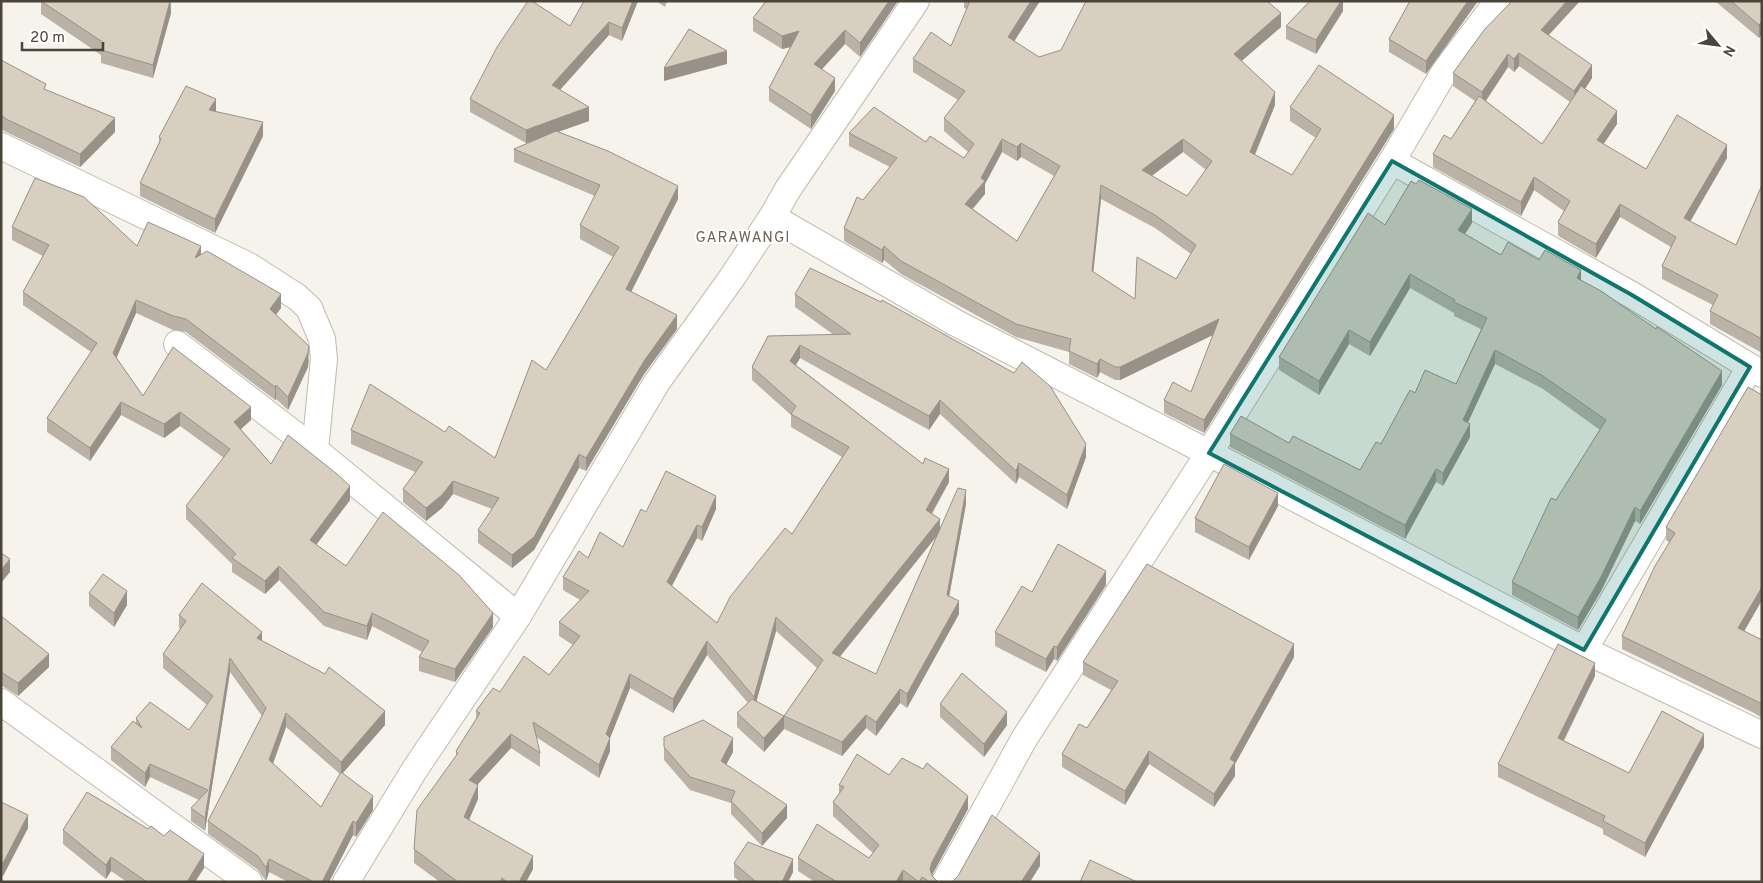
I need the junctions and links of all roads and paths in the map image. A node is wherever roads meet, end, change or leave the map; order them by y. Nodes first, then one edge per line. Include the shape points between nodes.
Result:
1 (916, 1) edge
2 (1498, 1) edge
3 (1, 146) edge
4 (1392, 161) junction
5 (772, 217) junction
6 (178, 344) dead end
7 (1756, 370) edge
8 (315, 450) junction
9 (1209, 453) junction
10 (518, 616) junction
11 (1584, 650) junction
12 (1, 702) edge
13 (1762, 735) edge
14 (249, 882) edge
15 (346, 882) edge
16 (945, 882) edge

1 - 5 street
2 - 4 street via 1445,71
3 - 8 street via 249,266 309,308 322,339 324,359
4 - 7 street via 1632,295
4 - 9 street
5 - 9 street via 956,323
5 - 10 street via 658,382
6 - 8 street
7 - 11 street
8 - 10 street
9 - 11 street
9 - 16 street via 1024,739
10 - 15 street via 415,769
11 - 13 street
12 - 14 street

